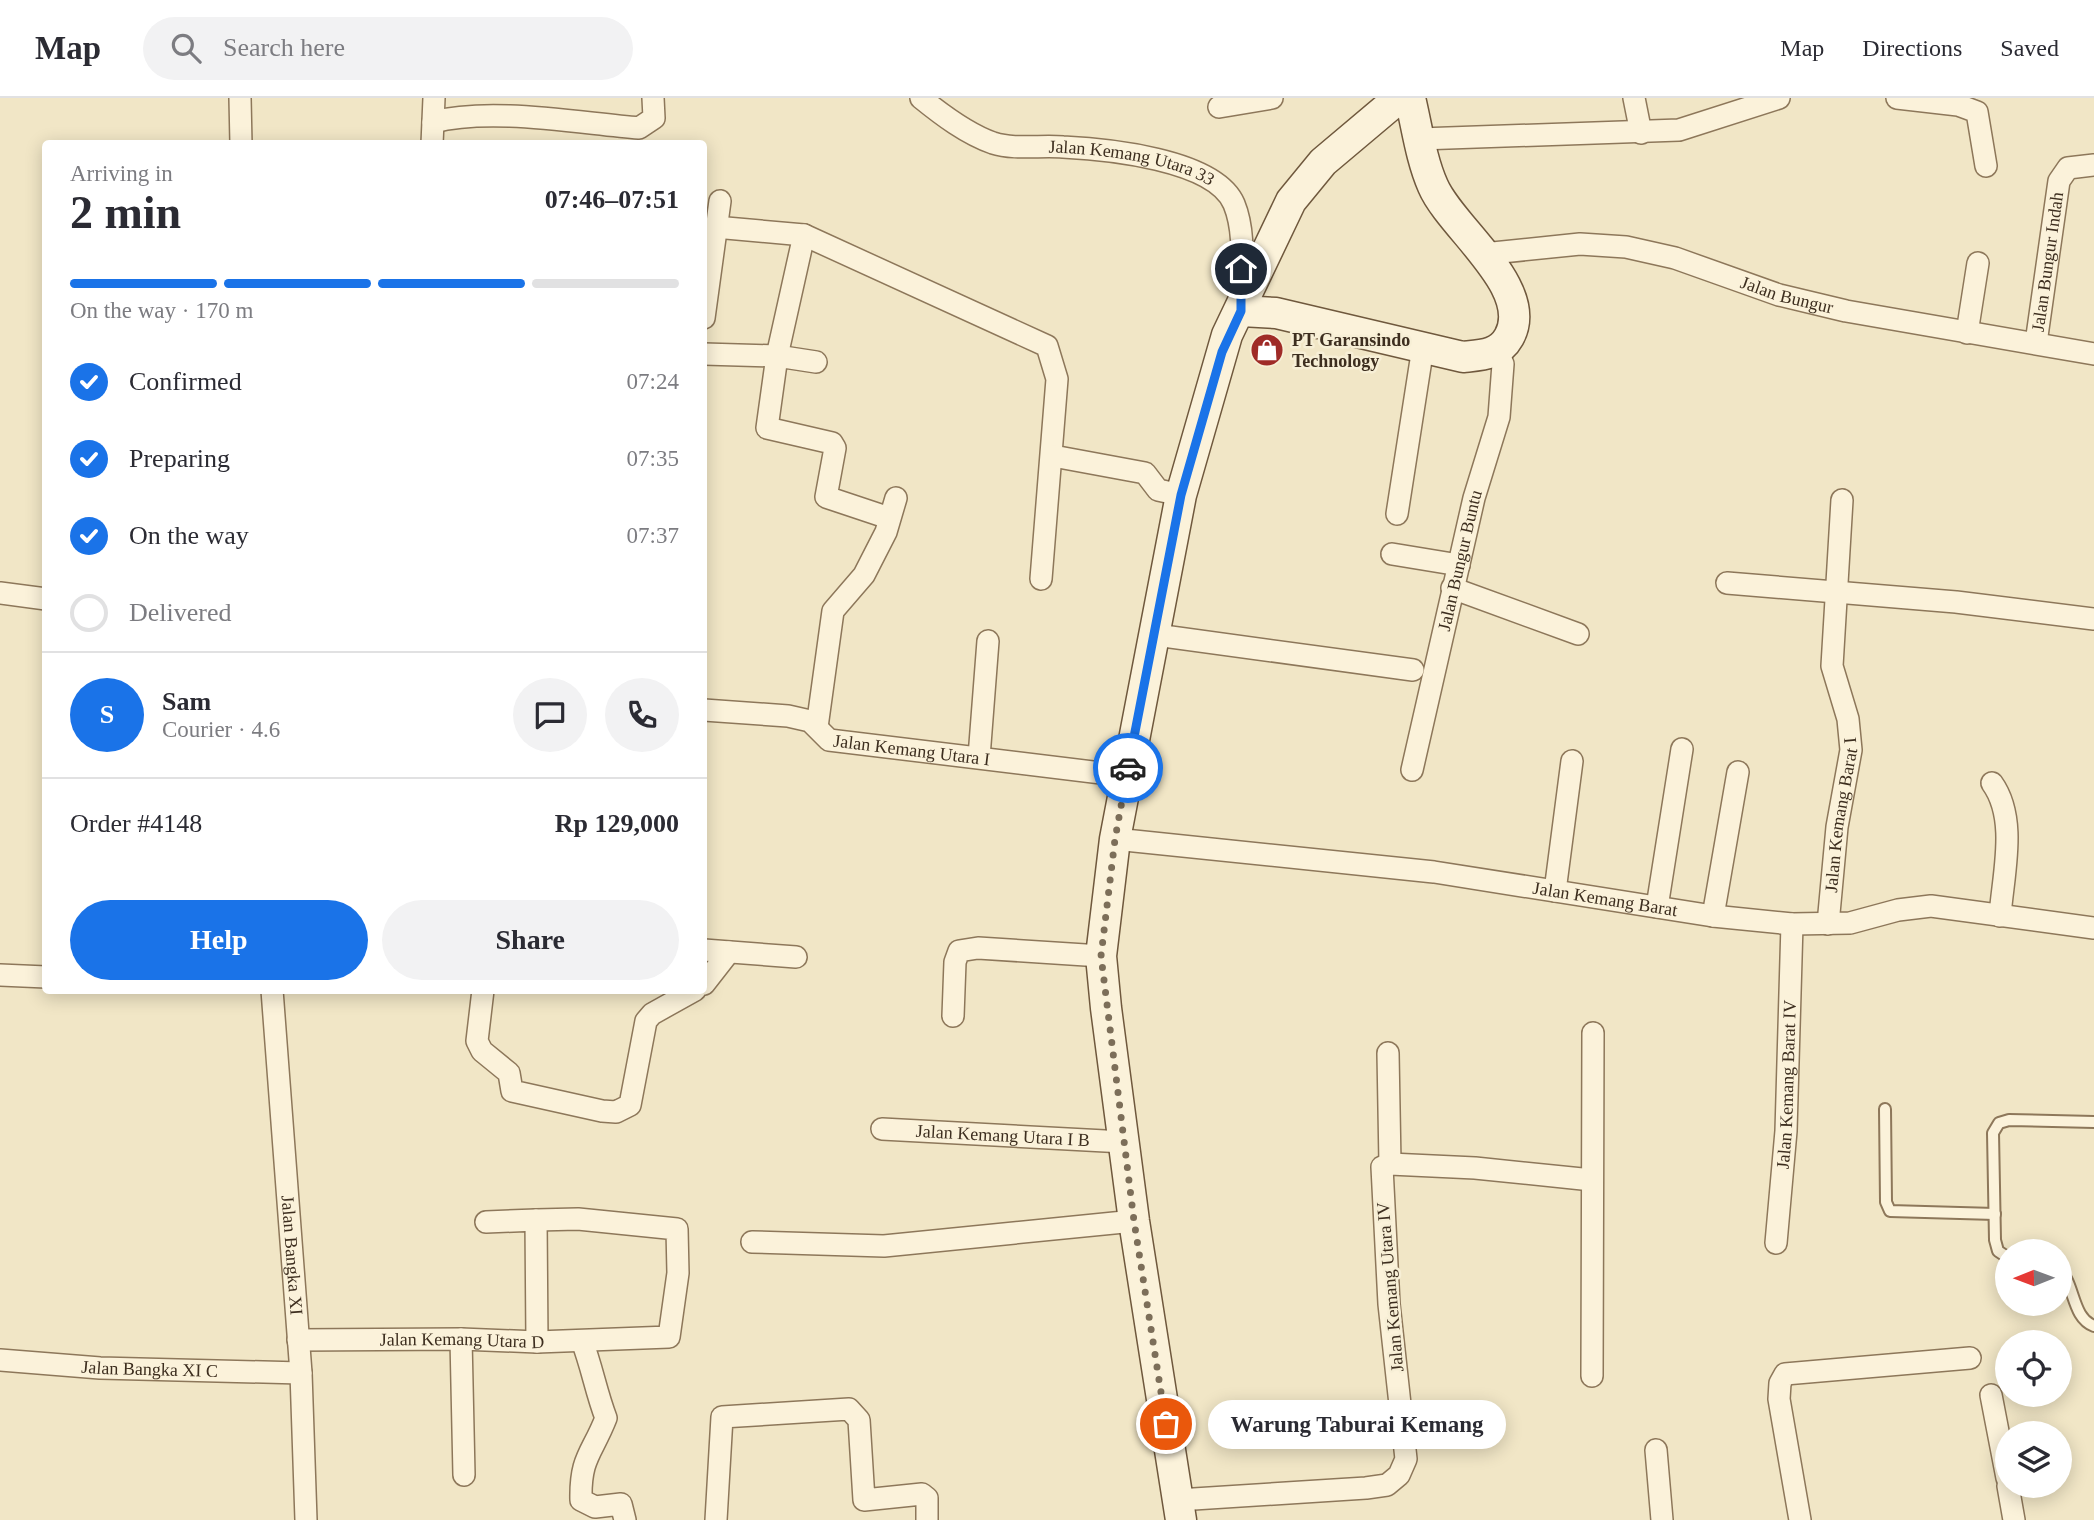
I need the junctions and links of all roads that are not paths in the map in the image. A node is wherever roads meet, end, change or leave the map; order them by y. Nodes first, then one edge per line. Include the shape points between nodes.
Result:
1 (240, 98) edge
2 (434, 98) edge
3 (653, 98) edge
4 (921, 98) edge
5 (1272, 98) edge
6 (1399, 98) edge
7 (1410, 98) edge
8 (1634, 98) edge
9 (1779, 98) edge
10 (1897, 98) edge
11 (1907, 98) edge
12 (1219, 107) dead end
13 (432, 122) junction
14 (1641, 133) junction
15 (1420, 139) junction
16 (241, 140) edge
17 (432, 140) edge
18 (2094, 165) edge
19 (1986, 166) dead end
20 (720, 201) dead end
21 (715, 227) junction
22 (804, 235) junction
23 (1483, 254) junction
24 (1978, 263) dead end
25 (707, 293) edge
26 (1241, 311) junction
27 (1967, 333) junction
28 (2036, 343) junction
29 (1423, 347) junction
30 (1497, 351) junction
31 (707, 354) edge
32 (2094, 354) edge
33 (777, 356) junction
34 (816, 362) dead end
35 (1053, 456) junction
36 (1181, 495) junction
37 (1842, 500) dead end
38 (1397, 514) dead end
39 (1392, 554) dead end
40 (1459, 565) junction
41 (1041, 579) dead end
42 (1727, 583) dead end
43 (1452, 588) junction
44 (1836, 592) junction
45 (0, 593) edge
46 (42, 598) edge
47 (2094, 619) edge
48 (1578, 634) dead end
49 (1156, 635) junction
50 (988, 641) dead end
51 (1413, 670) dead end
52 (707, 710) edge
53 (817, 727) junction
54 (1682, 749) dead end
55 (979, 757) junction
56 (1572, 761) dead end
57 (1412, 770) dead end
58 (1738, 772) dead end
59 (1126, 776) junction
60 (1992, 783) dead end
61 (1115, 839) junction
62 (1555, 891) junction
63 (1657, 907) junction
64 (1713, 916) junction
65 (2000, 916) junction
66 (1792, 924) junction
67 (1828, 924) junction
68 (2094, 928) edge
69 (707, 950) edge
70 (729, 952) junction
71 (1101, 956) junction
72 (796, 957) dead end
73 (0, 975) edge
74 (42, 977) edge
75 (707, 980) edge
76 (272, 994) edge
77 (483, 994) edge
78 (688, 994) edge
79 (953, 1016) dead end
80 (1593, 1033) dead end
81 (1388, 1053) dead end
82 (1885, 1109) dead end
83 (2094, 1122) edge
84 (883, 1129) dead end
85 (1124, 1142) junction
86 (1390, 1164) junction
87 (1592, 1180) junction
88 (1995, 1214) junction
89 (536, 1220) junction
90 (1134, 1221) junction
91 (486, 1222) dead end
92 (1995, 1239) edge
93 (752, 1242) dead end
94 (1776, 1243) dead end
95 (2072, 1292) edge
96 (2094, 1326) edge
97 (461, 1339) junction
98 (298, 1340) junction
99 (582, 1341) junction
100 (537, 1342) junction
101 (1970, 1359) dead end
102 (0, 1360) edge
103 (301, 1373) junction
104 (1592, 1376) dead end
105 (1991, 1395) dead end
106 (1996, 1421) edge
107 (1656, 1450) dead end
108 (464, 1475) dead end
109 (2010, 1498) edge
110 (1179, 1510) edge
111 (306, 1520) edge
112 (625, 1520) edge
113 (716, 1520) edge
114 (927, 1520) edge
115 (1662, 1520) edge
116 (1800, 1520) edge
117 (2014, 1520) edge

1 - 16 street
2 - 13 street
3 - 13 street via 654,118 639,128 494,117 459,116
4 - 26 street, Jalan Kemang Utara 33 via 976,136 996,144 1143,156 1199,173 1221,186 1233,201 1240,223
5 - 12 street
6 - 26 street via 1323,162 1292,201
7 - 15 street
8 - 14 street
9 - 14 street via 1679,130
10 - 11 street
11 - 19 street via 1958,104 1977,112
13 - 17 street
14 - 15 street
15 - 23 street via 1437,192
18 - 28 street, Jalan Bungur Indah via 2068,169 2059,181
20 - 21 street
21 - 22 street
21 - 25 street
22 - 33 street
22 - 35 street via 1047,346 1057,379
23 - 27 street, Jalan Bungur via 1580,244 1626,247 1675,258 1779,295
23 - 30 street via 1513,300 1513,330
24 - 27 street
26 - 29 street via 1276,313
26 - 36 street via 1222,352
27 - 28 street, Jalan Bungur
28 - 32 street, Jalan Bungur
29 - 30 street via 1463,356
29 - 38 street
30 - 40 street, Jalan Bungur Buntu via 1503,364 1499,417
31 - 33 street
33 - 34 street
33 - 53 street via 767,428 832,443 835,448 826,497 893,508 864,575 833,611
35 - 36 street via 1145,474 1158,490
35 - 41 street
36 - 49 street
37 - 44 street, Jalan Kemang Barat I
39 - 40 street
40 - 43 street, Jalan Bungur Buntu
42 - 44 street
43 - 48 street
43 - 57 street, Jalan Bungur Buntu
44 - 47 street
44 - 67 street, Jalan Kemang Barat I via 1832,666 1848,719 1851,750 1837,827
45 - 46 street
49 - 51 street
49 - 59 street
50 - 55 street
52 - 53 street, Jalan Kemang Utara I via 788,716
53 - 55 street, Jalan Kemang Utara I via 829,740
54 - 63 street
55 - 59 street, Jalan Kemang Utara I
56 - 62 street
58 - 64 street
59 - 61 street
60 - 65 street via 2001,796 2006,820
61 - 62 street, Jalan Kemang Barat via 1358,862
61 - 71 street
62 - 63 street, Jalan Kemang Barat
63 - 64 street, Jalan Kemang Barat
64 - 66 street, Jalan Kemang Barat
65 - 67 street, Jalan Kemang Barat via 1931,906
65 - 68 street, Jalan Kemang Barat
66 - 67 street, Jalan Kemang Barat
66 - 94 street, Jalan Kemang Barat IV via 1786,1131
69 - 70 street
70 - 72 street
70 - 75 street
71 - 79 street via 978,948 959,951 954,961
71 - 85 street
73 - 74 street
76 - 98 street, Jalan Bangka XI
77 - 78 street via 477,1041 482,1051 509,1073 512,1091 616,1112 630,1105 646,1021
80 - 87 street
81 - 86 street
82 - 88 lane via 1886,1202 1890,1211
83 - 88 lane via 1998,1123 1993,1133
84 - 85 street, Jalan Kemang Utara I B
85 - 90 street
86 - 87 street
86 - 110 street, Jalan Kemang Utara IV via 1380,1173 1389,1304 1405,1434 1406,1459 1399,1475 1387,1485
87 - 104 street
88 - 92 lane
89 - 91 street
89 - 99 street via 607,1221 674,1228 679,1233 669,1337
89 - 100 street, Jalan Kemang Utara D
90 - 93 street via 884,1246
90 - 110 street
95 - 96 lane via 2080,1315
97 - 98 street, Jalan Kemang Utara D
97 - 100 street, Jalan Kemang Utara D
97 - 108 street
98 - 103 street, Jalan Bangka XI
99 - 100 street
99 - 112 street via 606,1418 584,1460 581,1500 595,1507 621,1504
101 - 116 street via 1785,1374 1779,1399
102 - 103 street, Jalan Bangka XI C via 100,1368
103 - 111 street, Jalan Bangka XI
105 - 106 street
107 - 115 street
109 - 117 street
113 - 114 street via 722,1417 827,1409 849,1409 859,1420 864,1500 922,1494 927,1497

